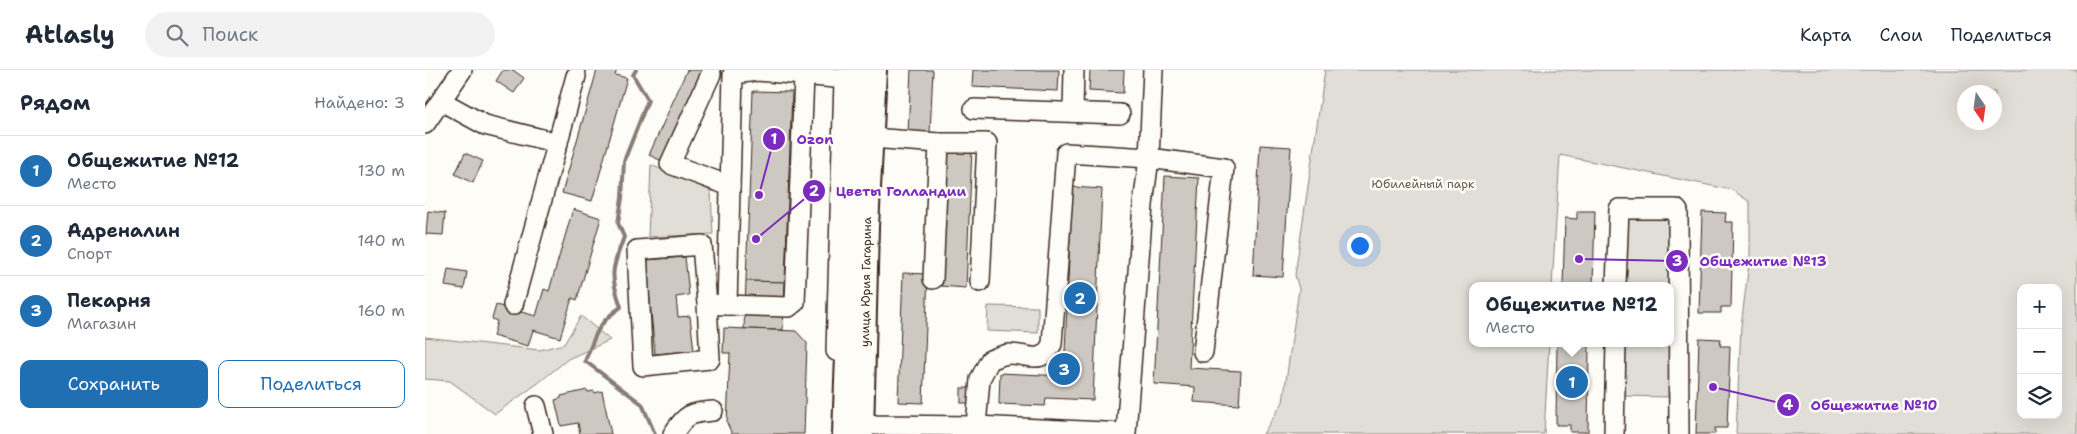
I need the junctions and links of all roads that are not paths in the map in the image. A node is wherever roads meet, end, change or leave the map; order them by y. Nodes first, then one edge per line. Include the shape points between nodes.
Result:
1 (462, 70) edge
2 (1073, 70) edge
3 (1153, 70) edge
4 (740, 72) edge
5 (859, 75) edge
6 (576, 76) dead end
7 (804, 76) junction
8 (441, 101) junction
9 (974, 109) dead end
10 (1073, 112) junction
11 (1120, 114) dead end
12 (425, 124) edge
13 (871, 138) junction
14 (558, 142) junction
15 (939, 143) junction
16 (1149, 158) junction
17 (730, 186) junction
18 (933, 279) dead end
19 (981, 282) dead end
20 (1616, 282) edge
21 (707, 304) junction
22 (513, 305) dead end
23 (727, 305) junction
24 (1615, 347) edge
25 (1203, 352) dead end
26 (537, 406) dead end
27 (713, 410) dead end
28 (976, 426) junction
29 (862, 428) edge
30 (543, 434) edge
31 (673, 434) edge
32 (834, 434) edge
33 (844, 434) edge
34 (1131, 434) edge
35 (1614, 434) edge
36 (1679, 434) edge

1 - 8 street
2 - 10 street
3 - 16 street
4 - 7 street
4 - 17 street
4 - 17 street via 669,164
5 - 7 street
5 - 13 main road, улица Юрия Гагарина
5 - 32 street
5 - 33 main road, улица Юрия Гагарина
6 - 14 street
7 - 23 street via 795,302 789,307
8 - 12 street
8 - 14 street via 485,125
9 - 10 street
10 - 11 street
13 - 15 street
13 - 29 main road, улица Юрия Гагарина
14 - 22 street
15 - 18 street
15 - 19 street via 987,143
16 - 25 street via 1224,168
16 - 28 street via 1066,153 1052,344 1047,353 1038,358 1008,354 990,360 980,380
16 - 34 street via 1143,205
17 - 23 street
20 - 36 street via 1619,209 1679,211
21 - 21 street via 711,359 643,366 637,250 702,245
21 - 23 street
24 - 35 street
26 - 30 street
27 - 31 street via 691,413
28 - 29 street via 875,425
28 - 34 street

